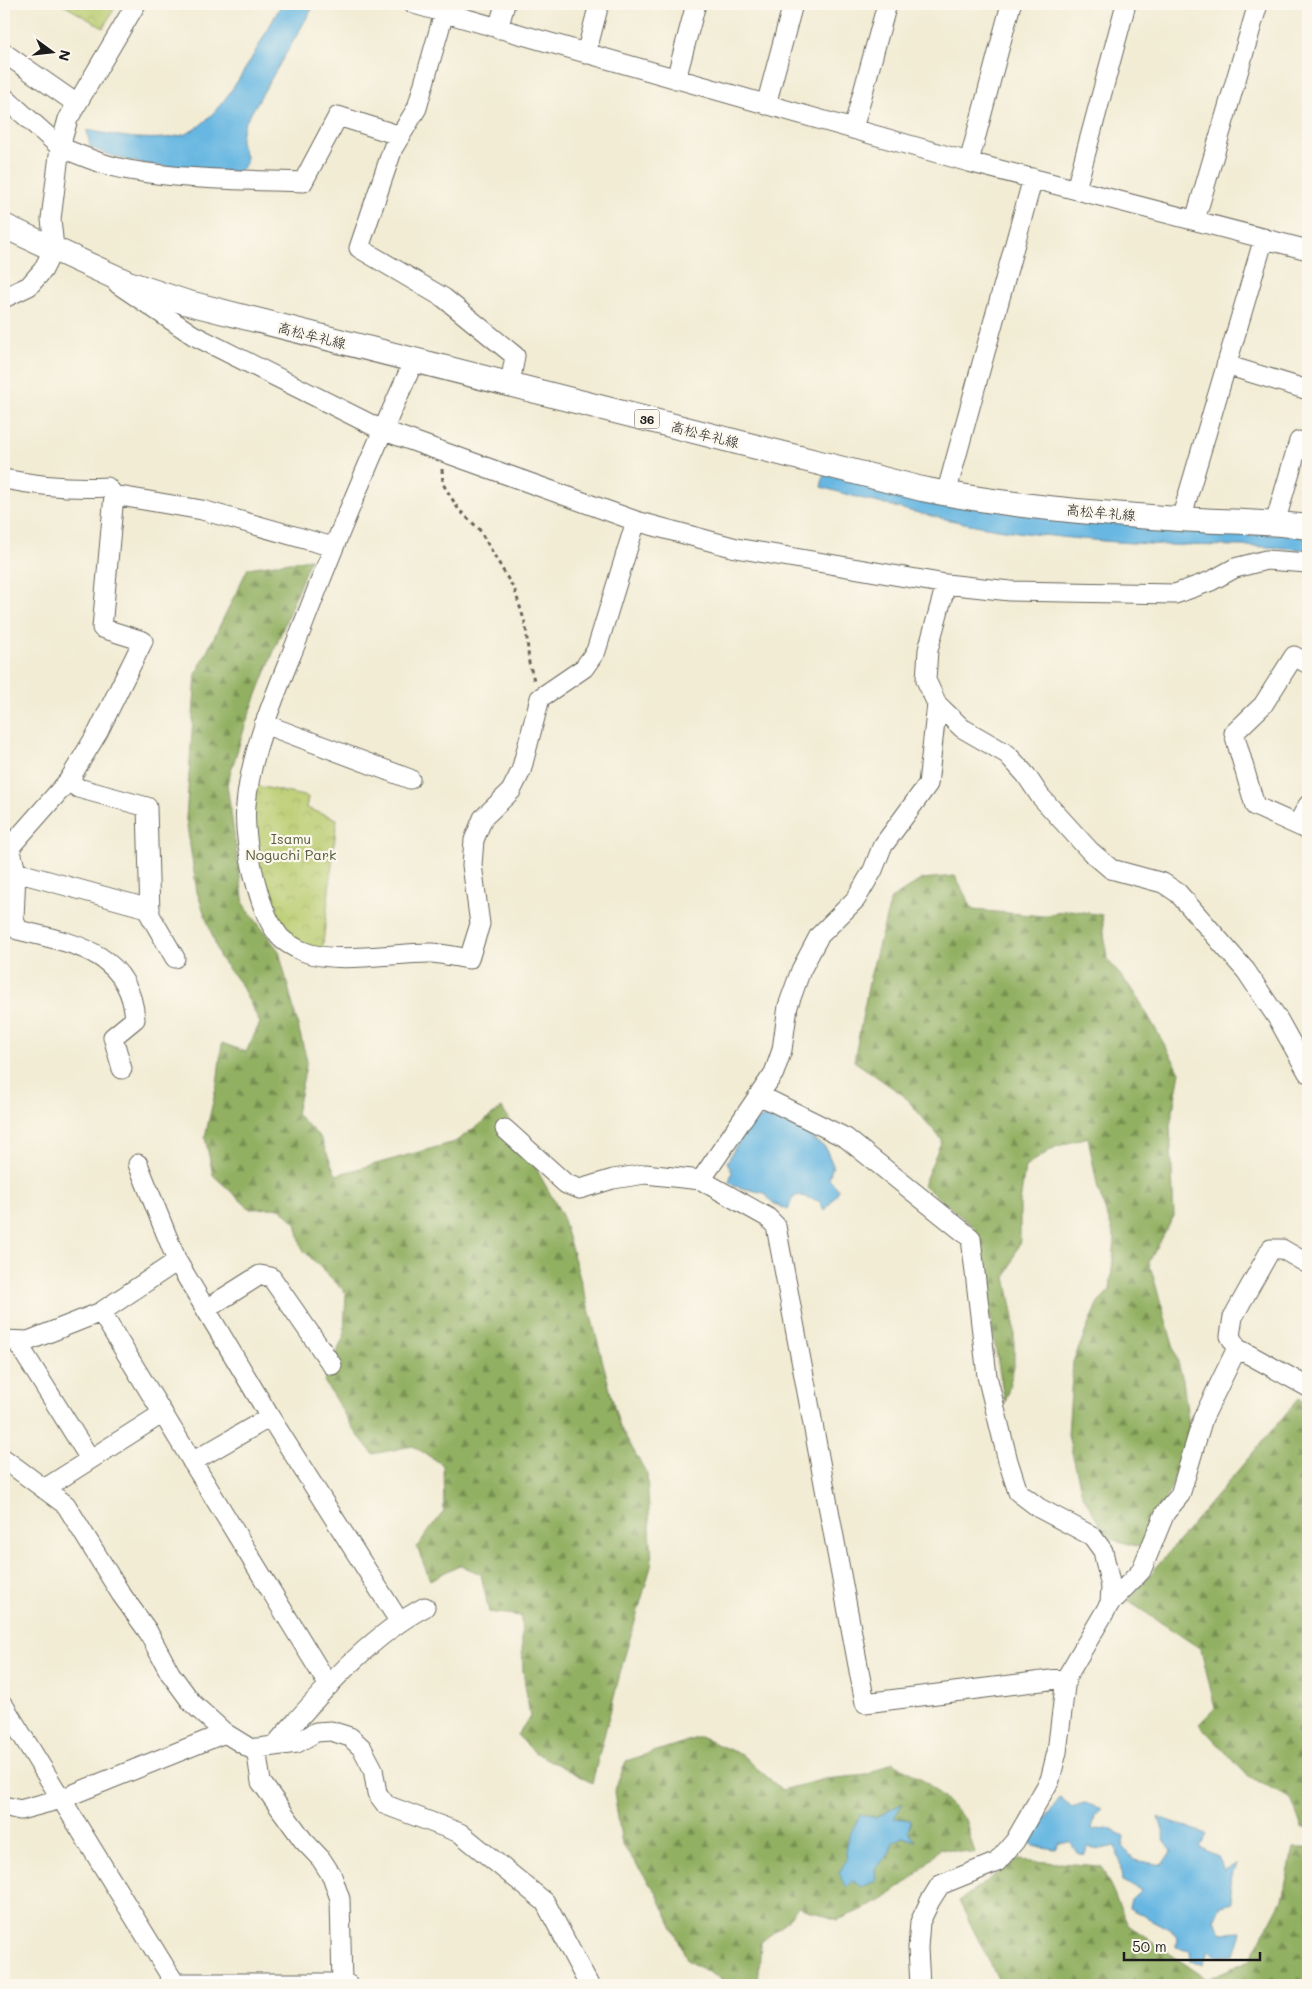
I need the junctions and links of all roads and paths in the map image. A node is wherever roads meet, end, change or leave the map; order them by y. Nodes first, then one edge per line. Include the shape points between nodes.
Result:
1 (136, 4) edge
2 (414, 4) edge
3 (505, 4) edge
4 (600, 4) edge
5 (696, 4) edge
6 (793, 4) edge
7 (887, 4) edge
8 (1011, 4) edge
9 (1126, 4) edge
10 (1258, 4) edge
11 (444, 13) junction
12 (498, 29) junction
13 (4, 53) edge
14 (586, 54) junction
15 (676, 79) junction
16 (4, 97) edge
17 (77, 104) junction
18 (766, 105) junction
19 (853, 129) junction
20 (401, 136) junction
21 (60, 147) junction
22 (969, 162) junction
23 (1033, 178) junction
24 (1076, 189) junction
25 (1195, 220) junction
26 (4, 226) edge
27 (1264, 238) junction
28 (54, 248) junction
29 (1308, 250) edge
30 (102, 271) junction
31 (4, 298) edge
32 (414, 361) junction
33 (1226, 365) junction
34 (510, 384) junction
35 (1308, 390) edge
36 (382, 430) junction
37 (1299, 441) dead end
38 (440, 451) junction
39 (4, 479) edge
40 (114, 494) junction
41 (946, 494) junction
42 (1181, 519) junction
43 (636, 521) junction
44 (1275, 522) junction
45 (1308, 527) edge
46 (333, 547) junction
47 (1308, 563) edge
48 (946, 584) junction
49 (1308, 664) edge
50 (540, 698) junction
51 (937, 704) junction
52 (264, 724) junction
53 (69, 780) junction
54 (410, 780) dead end
55 (1308, 805) edge
56 (1302, 827) edge
57 (7, 843) edge
58 (16, 872) junction
59 (150, 909) junction
60 (175, 958) dead end
61 (122, 1069) dead end
62 (1308, 1073) edge
63 (761, 1096) junction
64 (505, 1128) dead end
65 (138, 1164) dead end
66 (701, 1180) junction
67 (178, 1261) junction
68 (1308, 1264) edge
69 (206, 1310) junction
70 (101, 1312) junction
71 (10, 1341) edge
72 (1237, 1348) junction
73 (332, 1365) dead end
74 (1308, 1387) edge
75 (163, 1413) junction
76 (270, 1417) junction
77 (4, 1459) edge
78 (90, 1459) junction
79 (192, 1462) junction
80 (44, 1489) junction
81 (1110, 1603) junction
82 (425, 1607) dead end
83 (399, 1621) junction
84 (1066, 1678) junction
85 (329, 1686) junction
86 (4, 1706) edge
87 (225, 1733) junction
88 (265, 1747) junction
89 (61, 1799) junction
90 (4, 1806) edge
91 (175, 1984) edge
92 (346, 1984) edge
93 (590, 1985) edge
94 (920, 1985) edge

1 - 17 street
2 - 11 street
3 - 12 street
4 - 14 street
5 - 15 street
6 - 18 street
7 - 19 street
8 - 22 street
9 - 24 street
10 - 25 street
11 - 12 street
11 - 20 street via 417,108
12 - 14 street
13 - 17 street
14 - 15 street
15 - 18 street
16 - 21 street
17 - 21 street via 68,119
18 - 19 street
19 - 22 street
20 - 21 street via 338,116 303,182 129,170 96,162
20 - 34 street via 393,148 358,248 444,298 515,356
21 - 28 street via 51,219
22 - 23 street
23 - 24 street
23 - 41 street
24 - 25 street
25 - 27 street
26 - 28 main road, 高松牟礼線 / 36
27 - 29 street
27 - 33 street
28 - 30 main road, 高松牟礼線 / 36
28 - 31 street via 43,270 29,286
30 - 32 main road, 高松牟礼線 / 36 via 185,302
30 - 36 street via 126,292 193,335
32 - 34 main road, 高松牟礼線 / 36
32 - 36 street
33 - 35 street
33 - 42 street
34 - 41 main road, 高松牟礼線 / 36
36 - 38 street
36 - 46 street
37 - 44 street
38 - 43 street
38 - 50 path via 442,484 459,510 479,529 515,592 526,626 529,663
39 - 40 street via 38,486 107,487
40 - 46 street via 202,510
40 - 53 street via 102,628 143,641 98,732
41 - 42 main road, 高松牟礼線 / 36 via 1010,505
42 - 44 main road, 高松牟礼線 / 36
43 - 48 street via 736,548
43 - 50 street via 596,651 584,668
44 - 45 main road, 高松牟礼線 / 36
46 - 52 street
47 - 48 street via 1266,560 1236,568 1175,594 1010,591
48 - 51 street via 928,657 926,680
49 - 56 street via 1294,656 1263,705 1234,732 1255,806
50 - 52 street via 521,771 510,791 483,818 474,840 472,865 480,924 469,959 433,953 321,956 296,949 277,935 265,912 246,839 246,804
51 - 62 street via 962,728 1007,754 1040,796 1111,869 1163,883 1178,893 1246,971
51 - 63 street via 928,784 882,847 856,899 819,936 794,988 779,1058
52 - 54 street
53 - 57 street
53 - 59 street via 78,788 147,807
55 - 56 street
57 - 58 street
58 - 59 street
58 - 61 street via 14,919 18,930 77,944 101,957 121,977 133,998 135,1019 112,1037
59 - 60 street via 150,915
63 - 66 street
63 - 81 street via 846,1138 971,1238 987,1376 1018,1492 1039,1508 1092,1536 1103,1551 1111,1587
64 - 66 street via 566,1184 580,1189 613,1178 645,1174
65 - 67 street
66 - 84 street via 767,1217 776,1226 865,1703
67 - 69 street
67 - 70 street
68 - 72 street via 1282,1248 1271,1249 1233,1317 1230,1336
69 - 73 street via 260,1275 271,1278
69 - 76 street
70 - 71 street via 28,1341
70 - 75 street
71 - 78 street
72 - 74 street
72 - 81 street via 1204,1418 1180,1495 1165,1513 1141,1571
75 - 78 street
75 - 79 street
76 - 79 street
76 - 83 street
77 - 80 street
78 - 80 street
79 - 85 street
80 - 87 street via 66,1505 192,1703
81 - 84 street
82 - 83 street
83 - 85 street
84 - 94 street via 1057,1752 1050,1780 1015,1842 997,1862 940,1885 920,1922
85 - 88 street
86 - 89 street
87 - 88 street via 251,1749
87 - 89 street
88 - 92 street via 261,1782 303,1840 321,1859 332,1876 340,1899
88 - 93 street via 297,1743 316,1732 331,1730 350,1737 362,1748 373,1769 377,1793 386,1805 460,1833 545,1902
89 - 90 street via 20,1810
89 - 91 street
91 - 92 street

